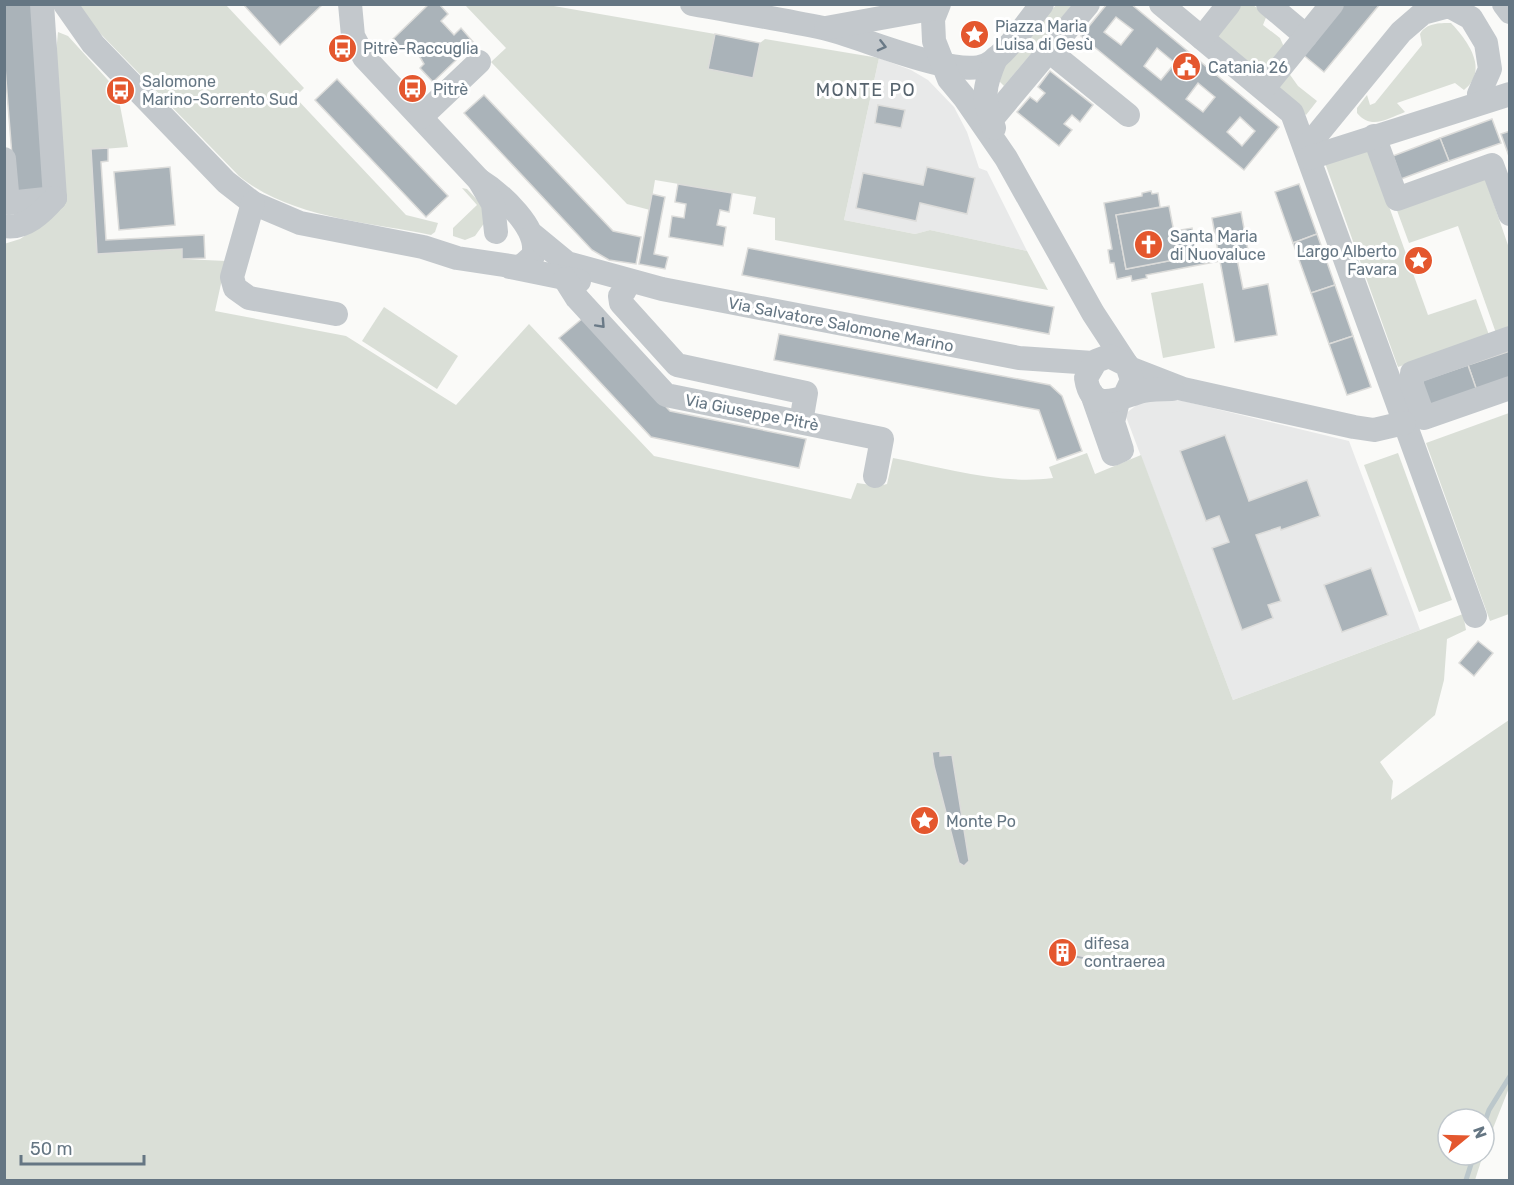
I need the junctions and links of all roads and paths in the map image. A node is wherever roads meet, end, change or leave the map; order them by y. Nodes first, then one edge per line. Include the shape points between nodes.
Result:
1 (350, 4) edge
2 (363, 4) edge
3 (692, 4) edge
4 (1042, 4) edge
5 (1088, 4) edge
6 (1161, 4) edge
7 (1229, 4) edge
8 (1268, 4) edge
9 (1332, 4) edge
10 (1504, 4) edge
11 (937, 6) edge
12 (57, 7) edge
13 (887, 11) edge
14 (1509, 12) edge
15 (826, 28) junction
16 (1306, 36) junction
17 (1202, 38) junction
18 (1049, 51) junction
19 (996, 58) junction
20 (479, 62) dead end
21 (942, 63) junction
22 (377, 71) junction
23 (1264, 88) junction
24 (1479, 94) dead end
25 (1508, 97) edge
26 (1128, 115) dead end
27 (421, 117) junction
28 (991, 120) junction
29 (1374, 136) junction
30 (1308, 153) junction
31 (1006, 158) junction
32 (4, 159) edge
33 (479, 180) junction
34 (55, 198) junction
35 (253, 203) junction
36 (1509, 214) edge
37 (4, 226) edge
38 (530, 232) junction
39 (494, 234) junction
40 (423, 248) junction
41 (507, 266) junction
42 (565, 279) junction
43 (662, 289) junction
44 (625, 290) junction
45 (1093, 313) junction
46 (336, 314) dead end
47 (651, 336) junction
48 (1509, 338) edge
49 (630, 355) junction
50 (1019, 358) junction
51 (1094, 362) junction
52 (677, 365) junction
53 (1128, 366) junction
54 (775, 386) junction
55 (1509, 388) edge
56 (1183, 389) junction
57 (1090, 392) junction
58 (666, 395) junction
59 (1121, 399) junction
60 (768, 415) junction
61 (801, 422) junction
62 (1404, 423) junction
63 (874, 476) dead end
64 (1475, 616) dead end

1 - 22 street via 353,36
2 - 22 street via 367,42
3 - 15 street
4 - 19 street
5 - 18 street
6 - 17 street
7 - 17 street
8 - 16 street
9 - 16 street
10 - 14 street
11 - 13 street
11 - 21 street via 934,41
12 - 34 street via 43,37
12 - 35 street via 226,182
13 - 15 street
15 -> 21 street
16 - 23 street
17 - 23 street
18 - 26 street
18 - 28 street
19 - 21 street via 975,68
19 - 28 street via 984,98
20 - 27 street
21 - 31 street via 949,79
22 - 27 street
23 - 30 street via 1292,112
24 - 30 street via 1490,69 1486,43 1471,18 1449,6 1423,13 1401,32
25 - 29 street
27 - 33 street
28 - 31 street
29 - 30 street
29 - 36 street via 1396,200 1492,165
30 - 62 street
31 - 45 street
32 - 34 street via 8,203
33 - 38 street via 496,190
33 - 39 street via 493,204
34 - 37 street via 31,220 18,226
35 - 40 street via 300,223
35 - 46 street via 232,277 235,288 249,298
38 - 39 street via 514,223
38 - 41 street via 533,256 523,265
38 - 43 street via 567,263
39 - 40 street via 469,248
39 - 41 street via 492,253
40 - 41 street
41 - 42 street
42 - 44 street
42 -> 49 street, Via Giuseppe Pitrè via 577,298
43 - 44 street
43 - 50 street, Via Salvatore Salomone Marino
44 - 47 street via 620,296 621,303
45 - 51 street via 1101,339
45 - 53 street
47 - 49 street
47 - 52 street
48 - 55 street via 1412,373 1412,385 1424,418
49 - 58 street, Via Giuseppe Pitrè
50 - 51 street
50 - 57 street via 1070,374
51 - 53 street via 1116,357
51 - 57 street via 1086,378
52 - 54 street
52 - 58 street
53 - 56 street
53 - 59 street via 1131,387
54 - 60 street
54 - 61 street via 807,393
56 - 59 street via 1153,390
56 - 62 street via 1354,427 1374,430
57 - 59 street via 1101,401
57 - 59 street via 1113,454 1122,450 1113,422
58 - 60 street, Via Giuseppe Pitrè
60 - 61 street, Via Giuseppe Pitrè
61 - 63 street, Via Giuseppe Pitrè via 882,439
62 - 64 street

